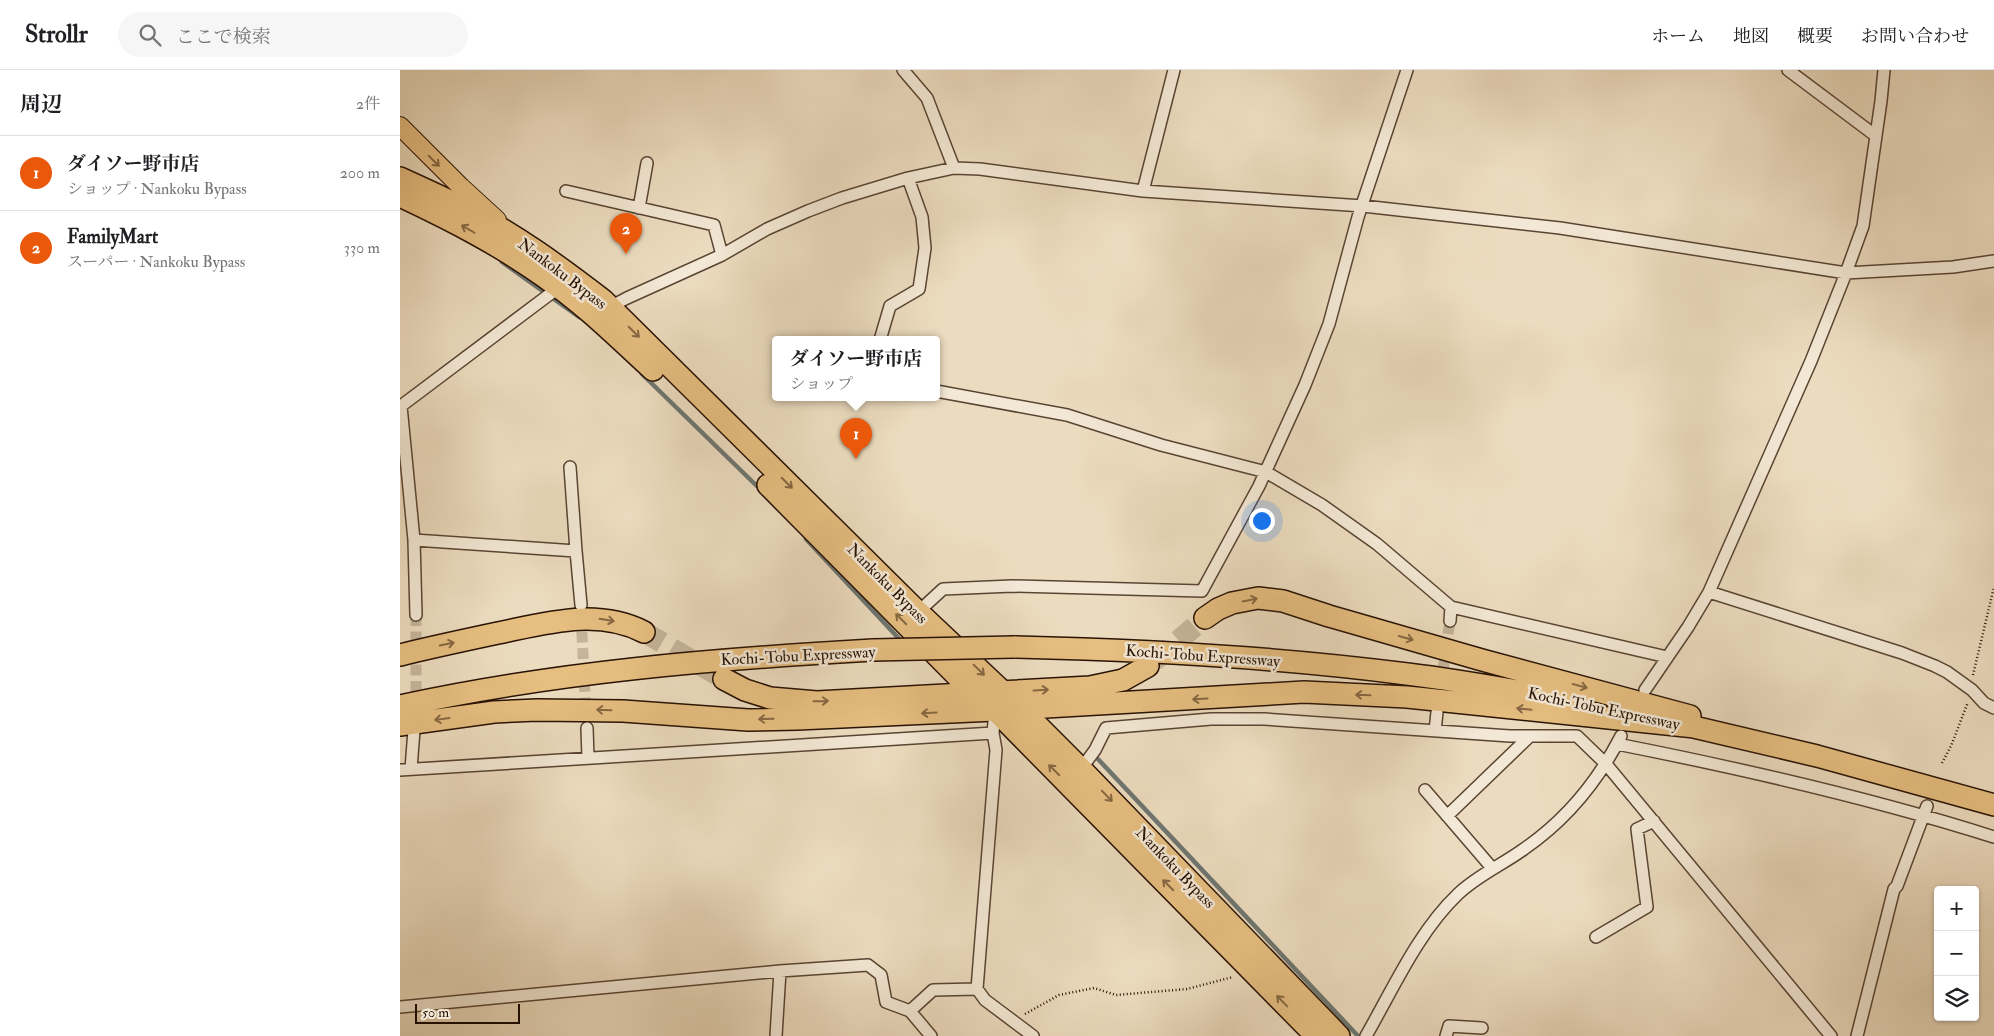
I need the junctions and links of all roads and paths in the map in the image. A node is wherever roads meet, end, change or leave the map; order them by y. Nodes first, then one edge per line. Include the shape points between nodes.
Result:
1 (903, 70) edge
2 (1174, 70) edge
3 (1407, 70) edge
4 (1788, 70) edge
5 (1884, 70) edge
6 (400, 126) edge
7 (1876, 136) junction
8 (647, 163) dead end
9 (954, 168) junction
10 (400, 178) edge
11 (908, 178) junction
12 (566, 191) dead end
13 (1143, 191) junction
14 (400, 196) edge
15 (1363, 206) junction
16 (639, 208) junction
17 (515, 236) junction
18 (722, 255) junction
19 (1994, 261) edge
20 (1846, 274) junction
21 (551, 293) junction
22 (602, 312) junction
23 (881, 336) edge
24 (940, 392) edge
25 (401, 406) edge
26 (570, 467) dead end
27 (1266, 472) junction
28 (414, 540) junction
29 (576, 551) junction
30 (1994, 587) edge
31 (1709, 592) junction
32 (581, 605) tunnel mouth
33 (1451, 607) junction
34 (918, 612) junction
35 (416, 615) tunnel mouth
36 (1205, 618) tunnel mouth
37 (1450, 621) tunnel mouth
38 (644, 632) tunnel mouth
39 (400, 655) edge
40 (1668, 657) junction
41 (1148, 666) tunnel mouth
42 (724, 679) tunnel mouth
43 (1645, 690) dead end
44 (1972, 690) junction
45 (975, 694) junction
46 (998, 701) junction
47 (400, 706) edge
48 (1020, 708) junction
49 (1994, 708) edge
50 (1437, 712) dead end
51 (407, 727) edge
52 (1695, 727) junction
53 (587, 728) dead end
54 (1435, 730) junction
55 (993, 733) junction
56 (1530, 736) junction
57 (1817, 756) junction
58 (588, 758) junction
59 (1942, 763) dead end
60 (1606, 764) junction
61 (1081, 769) junction
62 (406, 770) edge
63 (1425, 790) dead end
64 (1994, 806) edge
65 (1925, 811) junction
66 (1447, 816) junction
67 (1654, 821) junction
68 (1994, 837) edge
69 (1492, 868) junction
70 (1596, 937) dead end
71 (780, 971) junction
72 (1254, 972) junction
73 (977, 989) junction
74 (400, 1007) edge
75 (910, 1011) junction
76 (1013, 1021) junction
77 (1482, 1028) dead end
78 (776, 1036) edge
79 (931, 1036) edge
80 (1033, 1036) edge
81 (1316, 1036) edge
82 (1339, 1036) edge
83 (1366, 1036) edge
84 (1446, 1036) edge
85 (1831, 1036) edge
86 (1857, 1036) edge

1 - 9 street via 926,98
2 - 13 street
3 - 15 street
4 - 7 street
5 - 7 street
6 -> 17 main road
7 - 20 street via 1863,226
8 - 16 street
9 - 11 street
9 - 13 street
10 - 17 highway, Nankoku Bypass
11 - 18 street via 808,211
11 - 23 street via 922,217 925,248 918,289 890,306
12 - 16 street
13 - 15 street
21 -> 14 highway, Nankoku Bypass via 510,254 460,224
15 - 20 street via 1560,228
15 - 27 street via 1329,324
16 - 18 street via 714,225
17 - 22 highway, Nankoku Bypass via 603,300
18 - 22 street
19 - 20 street
20 - 31 street
21 - 22 highway, Nankoku Bypass
21 - 25 street
22 -> 34 highway, Nankoku Bypass
45 -> 22 highway, Nankoku Bypass
24 - 27 street via 1067,415 1161,445
25 - 28 street
26 - 29 street
27 - 33 street via 1354,527
27 - 34 street via 1202,591 1012,586 942,589
28 - 29 street
28 - 35 street
29 - 32 street
30 - 44 path
31 - 40 street
31 - 44 street via 1902,652 1947,672
33 - 37 street
33 - 40 street
34 -> 46 highway, Nankoku Bypass
36 -> 57 highway via 1232,603 1258,598 1284,601 1482,660 1737,729
39 -> 38 highway via 576,618 614,621
40 - 43 street
46 -> 41 highway via 1107,685
42 -> 45 highway via 770,698 794,701
44 - 49 street
44 - 59 path
45 - 46 highway, Nankoku Bypass
46 - 48 highway
46 -> 51 highway via 748,720 623,711 538,710 494,712
46 - 55 street
72 -> 46 highway, Nankoku Bypass
47 - 52 highway, Kochi-Tobu Expressway, bridge via 523,682 653,665 873,650 1014,647 1207,654 1397,673 1496,687
52 -> 48 highway via 1407,697 1304,692
48 - 61 highway, Nankoku Bypass
50 - 54 street
51 - 62 street
52 - 57 highway, Kochi-Tobu Expressway
53 - 58 street
54 - 56 street
54 - 61 street via 1264,719 1211,719 1106,728
55 - 58 street
55 - 73 street via 996,750
56 - 60 street via 1577,736
56 - 66 street
57 - 64 highway, Kochi-Tobu Expressway
58 - 62 street
60 - 65 street via 1619,740
60 - 67 street
60 - 69 street via 1546,833
61 -> 82 highway, Nankoku Bypass
63 - 66 street
65 - 68 street
65 - 86 street via 1894,889
66 - 69 street
67 - 70 street via 1637,829 1647,906
67 - 85 street
69 - 83 street via 1475,879 1439,916 1403,967
71 - 74 street
71 - 75 street via 868,965 881,975 886,1002
71 - 78 street
72 - 76 path via 1187,989 1116,995 1094,988 1059,995
81 -> 72 highway, Nankoku Bypass
73 - 75 street via 933,990
73 - 76 street via 985,1000
75 - 79 street
76 - 80 street
77 - 84 street via 1449,1026

